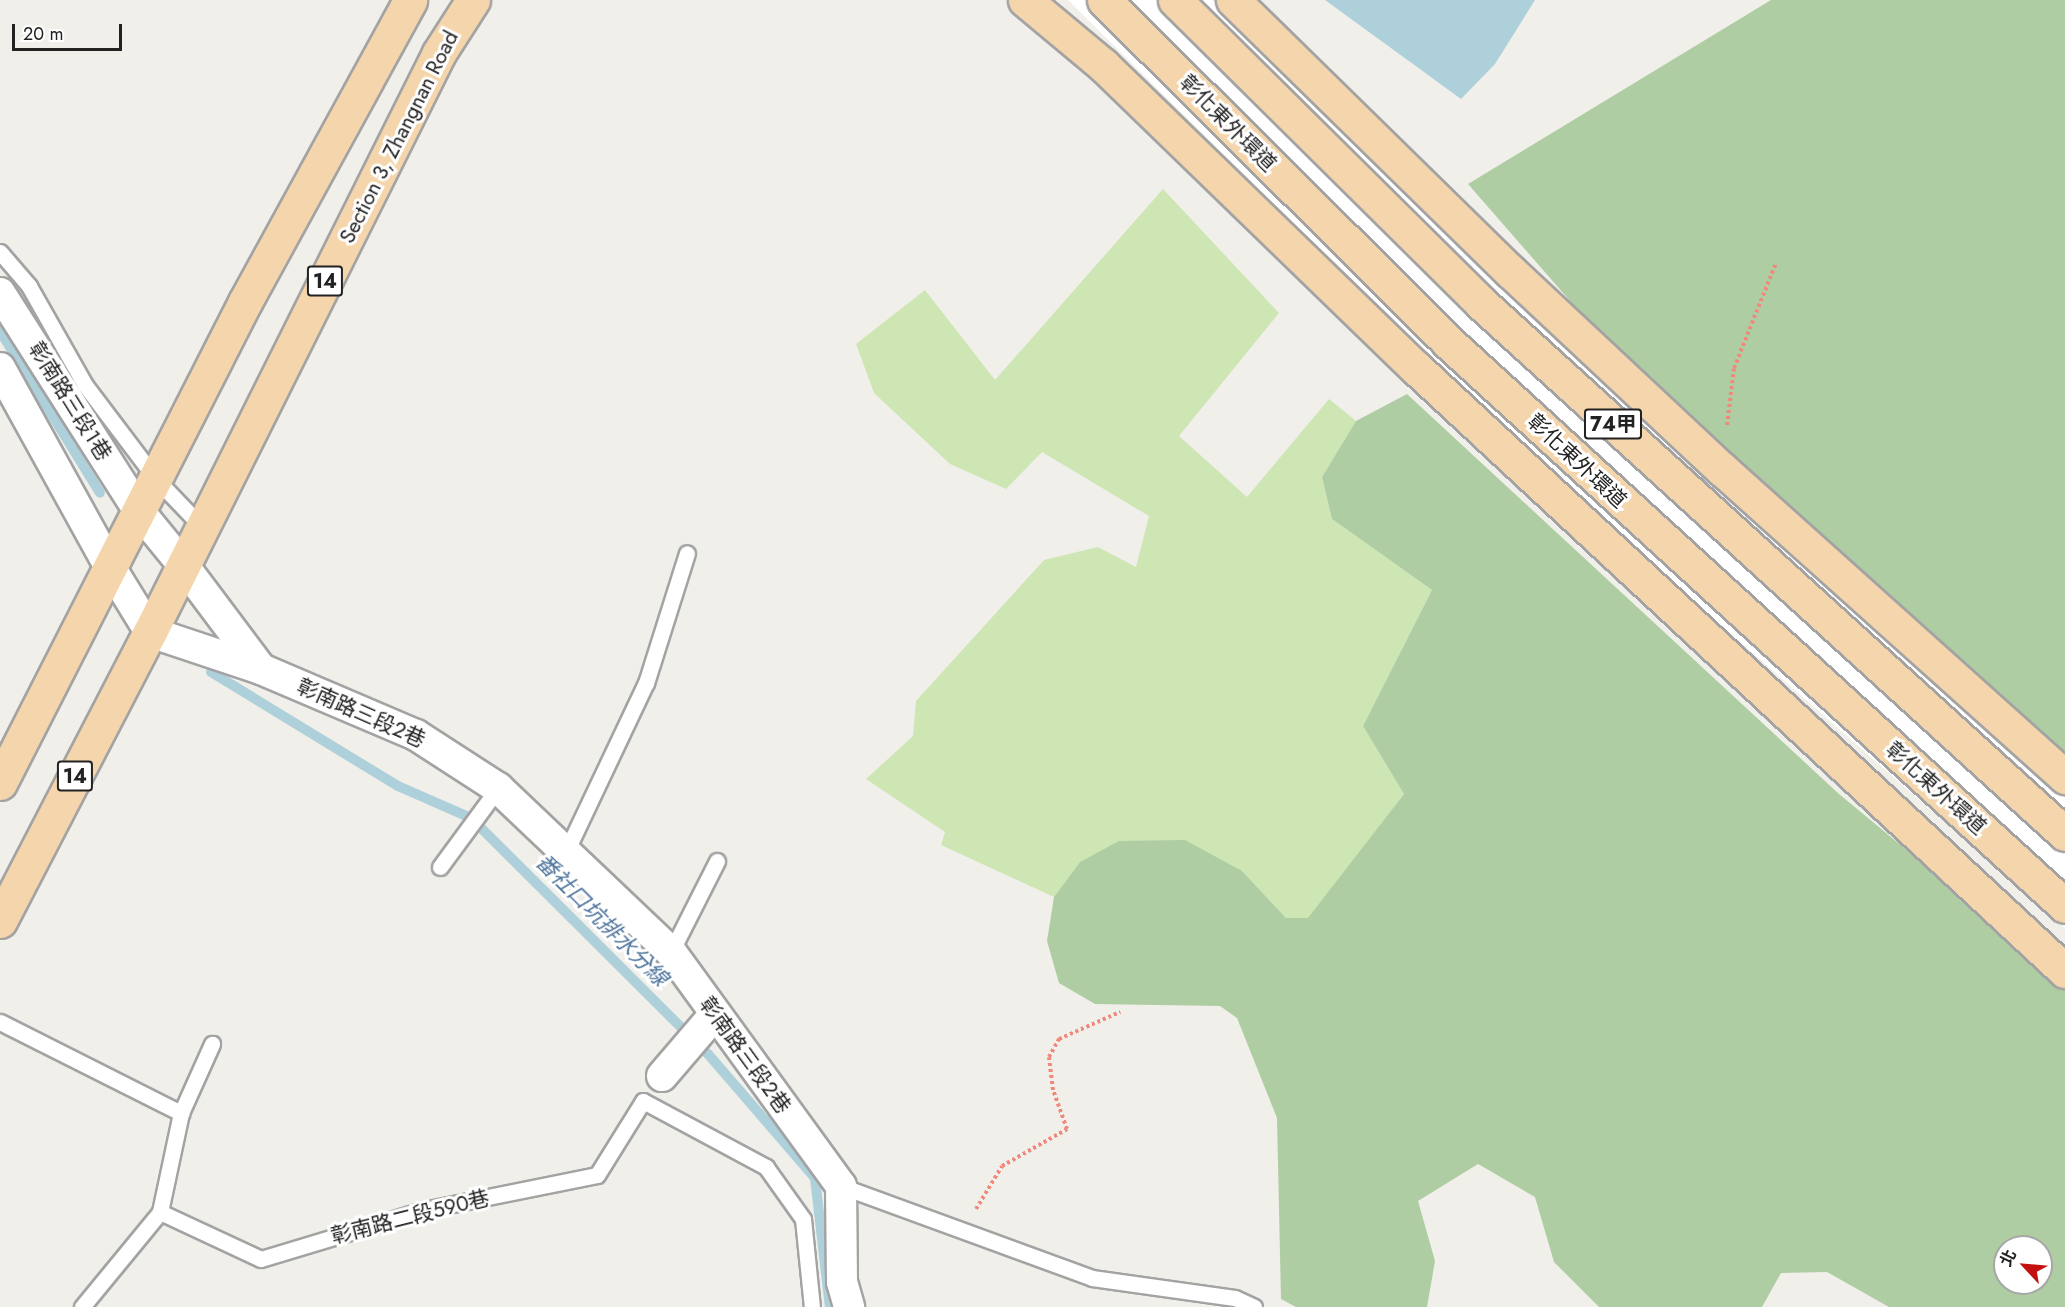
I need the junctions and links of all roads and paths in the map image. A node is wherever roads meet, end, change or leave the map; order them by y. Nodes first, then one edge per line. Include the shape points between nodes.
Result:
1 (410, 0) edge
2 (473, 0) edge
3 (1025, 0) edge
4 (1104, 0) edge
5 (1176, 0) edge
6 (1233, 0) edge
7 (0, 252) edge
8 (1776, 263) dead end
9 (0, 293) edge
10 (0, 368) edge
11 (1723, 470) junction
12 (156, 478) junction
13 (138, 510) junction
14 (202, 527) junction
15 (687, 553) dead end
16 (183, 565) junction
17 (110, 567) junction
18 (150, 632) junction
19 (261, 669) junction
20 (2065, 777) edge
21 (0, 783) edge
22 (498, 788) junction
23 (2065, 834) edge
24 (565, 854) junction
25 (717, 861) dead end
26 (440, 867) dead end
27 (2065, 906) edge
28 (0, 921) edge
29 (671, 952) junction
30 (2065, 971) edge
31 (1120, 1012) dead end
32 (715, 1014) junction
33 (0, 1022) edge
34 (212, 1044) dead end
35 (662, 1076) joint
36 (643, 1101) junction
37 (181, 1113) junction
38 (841, 1186) junction
39 (160, 1212) junction
40 (963, 1231) junction
41 (82, 1307) edge
42 (812, 1307) edge
43 (849, 1307) edge
44 (1254, 1307) edge

1 - 12 main road via 251,292
2 - 14 main road, Section 3, Zhangnan Road / 14 via 439,53
3 - 30 main road via 1103,65 1416,368
4 - 27 main road, 彰化東外環道 / 74甲 via 1447,341
5 - 23 main road, 74甲 via 1481,303
6 - 11 main road, 74甲 via 1510,271
7 - 12 lane via 29,286 85,385
8 - 11 path via 1734,368
9 - 13 street, 彰南路三段1巷
10 - 17 street
11 - 20 main road, 74甲
12 - 13 main road
12 - 14 lane
13 - 16 street
13 - 17 main road
14 - 16 main road, Section 3, Zhangnan Road / 14
15 - 24 lane via 646,682
16 - 18 main road, 14
16 - 19 street
17 - 18 street
17 - 21 main road
18 - 19 street, 彰南路三段2巷
18 - 28 main road, 14
19 - 22 street, 彰南路三段2巷 via 416,735
22 - 24 street, 彰南路三段2巷
22 - 26 lane
24 - 29 street, 彰南路三段2巷
25 - 29 lane
29 - 32 street, 彰南路三段2巷
31 - 40 path via 1059,1039 1049,1057 1053,1090 1067,1129 1002,1166
32 - 35 street
32 - 38 street, 彰南路三段2巷
33 - 37 lane
34 - 37 lane
35 - 36 lane, 彰南路二段590巷
36 - 39 lane, 彰南路二段590巷 via 597,1175 423,1210 261,1259
36 - 42 lane via 766,1167 803,1219
37 - 39 lane
38 - 40 lane
38 - 43 street via 842,1282
39 - 41 lane
40 - 44 lane via 1092,1278 1235,1298

